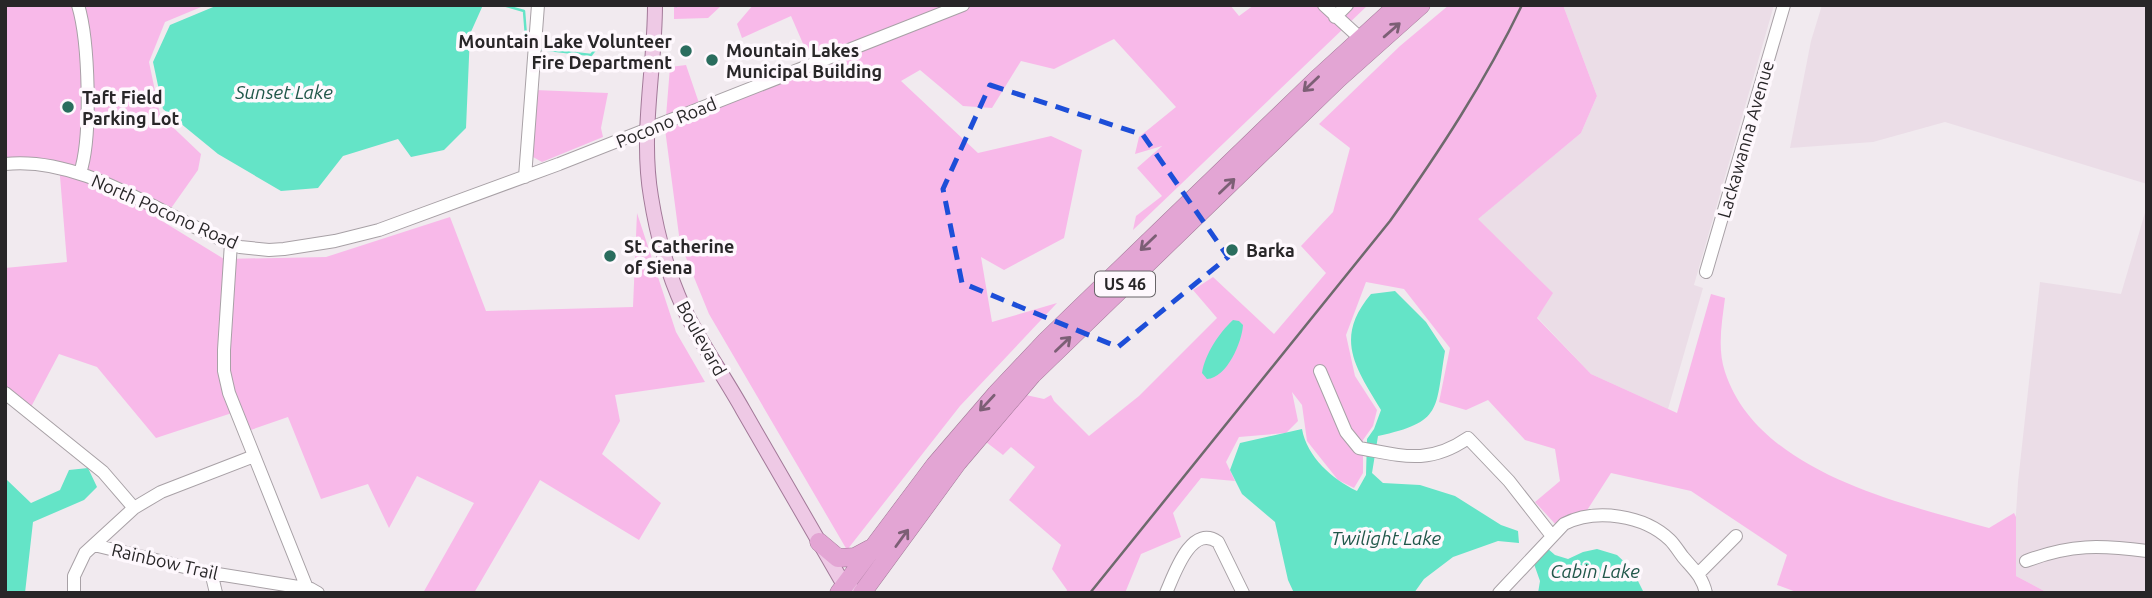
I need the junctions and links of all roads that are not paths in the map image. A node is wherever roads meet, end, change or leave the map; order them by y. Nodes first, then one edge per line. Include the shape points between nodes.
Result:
1 (78, 5) edge
2 (538, 5) edge
3 (655, 5) edge
4 (963, 5) edge
5 (1324, 5) edge
6 (1347, 5) edge
7 (1398, 5) edge
8 (1421, 5) edge
9 (1784, 5) edge
10 (1335, 17) junction
11 (1360, 38) junction
12 (647, 130) junction
13 (5, 164) edge
14 (80, 173) junction
15 (525, 177) junction
16 (232, 243) junction
17 (1706, 272) dead end
18 (1321, 371) dead end
19 (5, 393) edge
20 (254, 456) junction
21 (134, 508) junction
22 (1552, 536) junction
23 (1736, 536) dead end
24 (818, 542) junction
25 (94, 545) junction
26 (873, 547) junction
27 (2147, 551) edge
28 (2026, 561) dead end
29 (211, 572) junction
30 (1699, 573) junction
31 (312, 590) edge
32 (851, 591) edge
33 (74, 593) edge
34 (216, 593) edge
35 (1166, 593) edge
36 (1244, 593) edge
37 (1499, 593) edge
38 (1706, 593) edge

1 - 14 street via 85,40 87,142
2 - 15 street
3 - 12 main road, Boulevard
4 - 12 street, Pocono Road
5 - 10 street
6 - 10 street
7 - 11 highway, US 46
32 -> 8 highway, US 46 via 1032,375 1338,79
9 - 17 street, Lackawanna Avenue
10 - 11 street
11 -> 26 highway, US 46 via 1046,341 981,410
12 - 15 street, Pocono Road
12 - 24 main road, Boulevard via 650,194 671,278 684,309
13 - 14 street, North Pocono Road via 51,165
14 - 16 street, North Pocono Road
15 - 16 street, North Pocono Road via 346,238 268,250
16 - 20 street via 224,371
18 - 22 street via 1346,432 1359,448 1433,456 1468,438
19 - 21 street via 103,472
20 - 21 street via 161,492
20 - 31 street
21 - 25 street
22 - 30 street via 1572,520 1637,519 1671,540
22 - 37 street
23 - 30 street
24 - 26 highway via 830,553 846,558
24 - 32 main road, Boulevard
25 - 29 street, Rainbow Trail
25 - 33 street via 79,563
26 - 32 highway, US 46
27 - 28 street via 2079,547
29 - 31 street, Rainbow Trail
29 - 34 street
30 - 38 street
35 - 36 street via 1183,556 1204,537 1218,542

